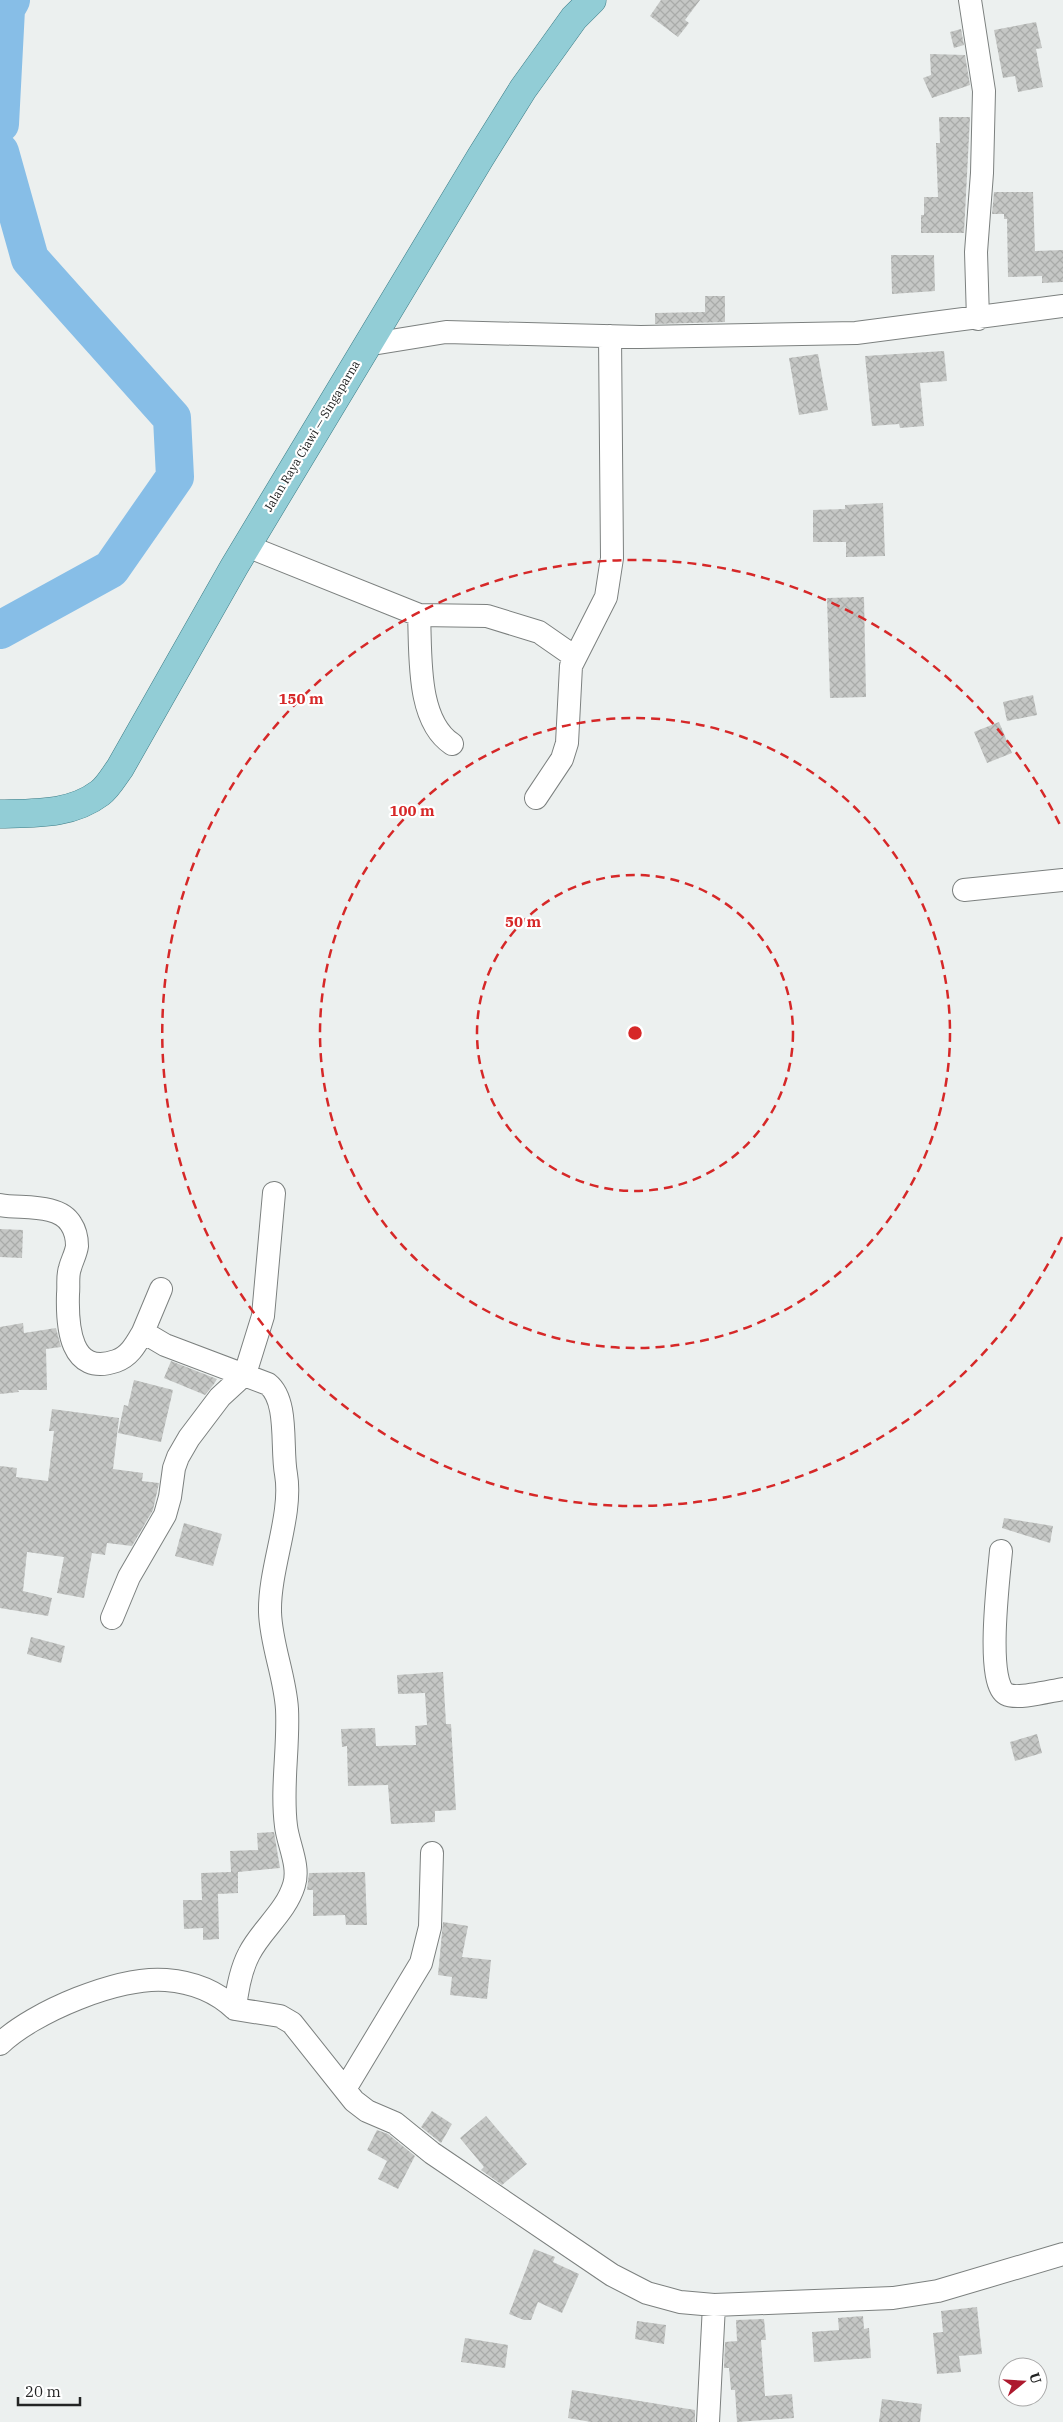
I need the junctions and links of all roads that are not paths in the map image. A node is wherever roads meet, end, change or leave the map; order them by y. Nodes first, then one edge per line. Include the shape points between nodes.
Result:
1 (592, 0) edge
2 (970, 0) edge
3 (1063, 306) edge
4 (978, 319) junction
5 (610, 336) junction
6 (366, 345) junction
7 (247, 546) junction
8 (419, 615) junction
9 (575, 657) junction
10 (452, 744) dead end
11 (536, 798) dead end
12 (0, 814) edge
13 (1063, 880) edge
14 (964, 890) dead end
15 (274, 1193) dead end
16 (0, 1205) edge
17 (161, 1289) dead end
18 (143, 1332) junction
19 (245, 1374) junction
20 (1001, 1551) dead end
21 (112, 1618) dead end
22 (1063, 1690) edge
23 (432, 1853) dead end
24 (235, 2009) junction
25 (0, 2044) edge
26 (345, 2089) junction
27 (1063, 2254) edge
28 (714, 2305) junction
29 (708, 2422) edge

1 - 6 main road, Jalan Raya Ciawi — Singaparna via 574,18 523,89
2 - 4 street via 984,91 976,252
3 - 4 street
4 - 5 street via 856,333
5 - 6 street via 446,332
5 - 9 street via 611,572 600,612
6 - 7 main road, Jalan Raya Ciawi — Singaparna
7 - 8 street
7 - 12 main road, Jalan Raya Ciawi — Singaparna via 149,719 102,792 83,803 48,813
8 - 9 street via 486,616 539,632
8 - 10 street via 423,689 435,727
9 - 11 street via 569,677 567,743 562,760
13 - 14 street
15 - 19 street via 263,1316
16 - 18 street via 52,1211 71,1223 77,1248 69,1269 68,1312 71,1337 87,1363 97,1366 118,1361 132,1352
17 - 18 street
18 - 19 street via 165,1345
19 - 21 street via 220,1397 178,1457 165,1515 129,1577
19 - 24 street via 275,1390 281,1407 287,1480 270,1610 271,1634 287,1709 284,1799 296,1872 294,1886 276,1918 249,1953 242,1970
20 - 22 street via 994,1673 998,1688 1006,1695 1019,1696
23 - 26 street via 430,1927 421,1963
24 - 25 street via 205,1988 186,1982 148,1980 104,1990 57,2008 28,2022
24 - 26 street via 280,2016 292,2023
26 - 28 street via 367,2111 402,2128 432,2153 612,2274 655,2295 680,2302
27 - 28 street via 917,2295
28 - 29 street

